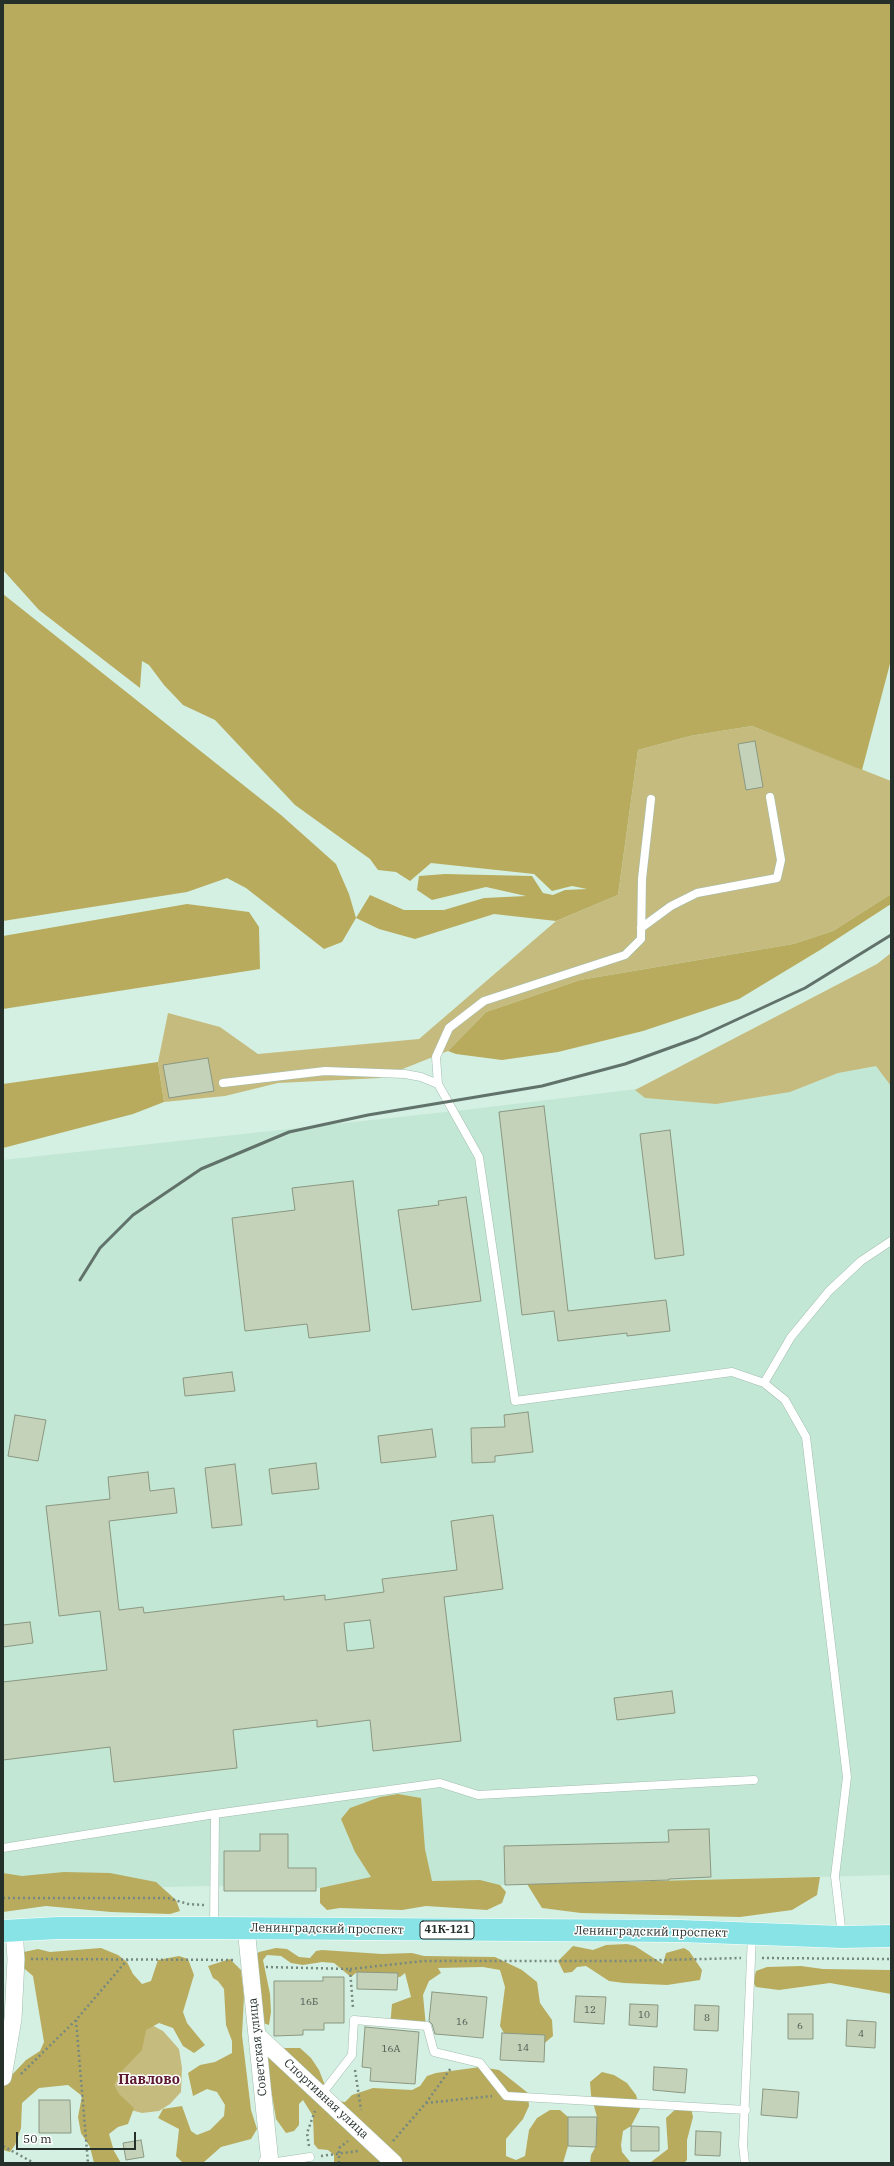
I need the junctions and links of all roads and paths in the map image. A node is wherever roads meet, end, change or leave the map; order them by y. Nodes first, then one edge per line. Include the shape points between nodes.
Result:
1 (770, 797) dead end
2 (651, 799) dead end
3 (641, 928) junction
4 (223, 1083) dead end
5 (438, 1084) junction
6 (891, 1241) edge
7 (764, 1383) junction
8 (754, 1780) dead end
9 (215, 1814) junction
10 (3, 1848) edge
11 (3, 1898) edge
12 (213, 1905) junction
13 (214, 1928) junction
14 (246, 1928) junction
15 (8, 1930) edge
16 (752, 1935) junction
17 (891, 1936) edge
18 (842, 1937) junction
19 (752, 1958) junction
20 (16, 1959) junction
21 (128, 1959) junction
22 (891, 1959) edge
23 (249, 1963) junction
24 (350, 1969) junction
25 (76, 2020) junction
26 (354, 2020) junction
27 (257, 2035) junction
28 (458, 2058) junction
29 (11, 2076) edge
30 (321, 2095) junction
31 (506, 2096) junction
32 (426, 2103) junction
33 (746, 2110) junction
34 (3, 2146) edge
35 (378, 2148) junction
36 (310, 2157) junction
37 (270, 2162) edge
38 (34, 2163) edge
39 (88, 2163) edge
40 (267, 2163) edge
41 (339, 2163) edge
42 (394, 2163) edge
43 (745, 2163) edge

1 - 3 lane via 781,860 776,878 696,893 671,906
2 - 3 lane via 642,879
3 - 5 lane via 641,939 625,955 484,1001 460,1019 449,1028 436,1057
4 - 5 lane via 325,1071 405,1074 421,1076
5 - 7 lane via 479,1157 516,1401 732,1372
6 - 7 lane via 861,1261 828,1291 791,1337
7 - 18 lane via 785,1400 806,1437 847,1777 835,1876
8 - 9 lane via 478,1796 440,1783
9 - 10 lane
9 - 12 lane
11 - 12 path via 168,1898 188,1904
12 - 13 lane
13 - 14 main road, Ленинградский проспект / 41К-121
13 - 15 main road, Ленинградский проспект / 41К-121
14 - 16 main road, Ленинградский проспект / 41К-121 via 680,1931
14 - 23 street, Советская улица
15 - 20 street
16 - 18 main road, Ленинградский проспект / 41К-121
16 - 19 lane
17 - 18 main road, Ленинградский проспект / 41К-121
19 - 22 path
19 - 24 path via 424,1961
19 - 33 lane
20 - 21 path
20 - 29 street
21 - 23 path
21 - 25 path
23 - 24 path
23 - 27 street, Советская улица
24 - 26 path
25 - 29 path
25 - 39 path
26 - 28 lane via 427,2026 434,2052
26 - 30 lane via 352,2056
27 - 30 street, Спортивная улица
27 - 37 street, Советская улица
28 - 31 lane via 480,2063
28 - 32 path
30 - 35 street, Спортивная улица
30 - 36 path via 307,2133
31 - 32 path
31 - 33 lane
32 - 35 path via 396,2138 387,2146
33 - 43 lane
34 - 38 path
35 - 42 street, Спортивная улица
36 - 37 lane
36 - 41 path via 338,2154
37 - 40 street

